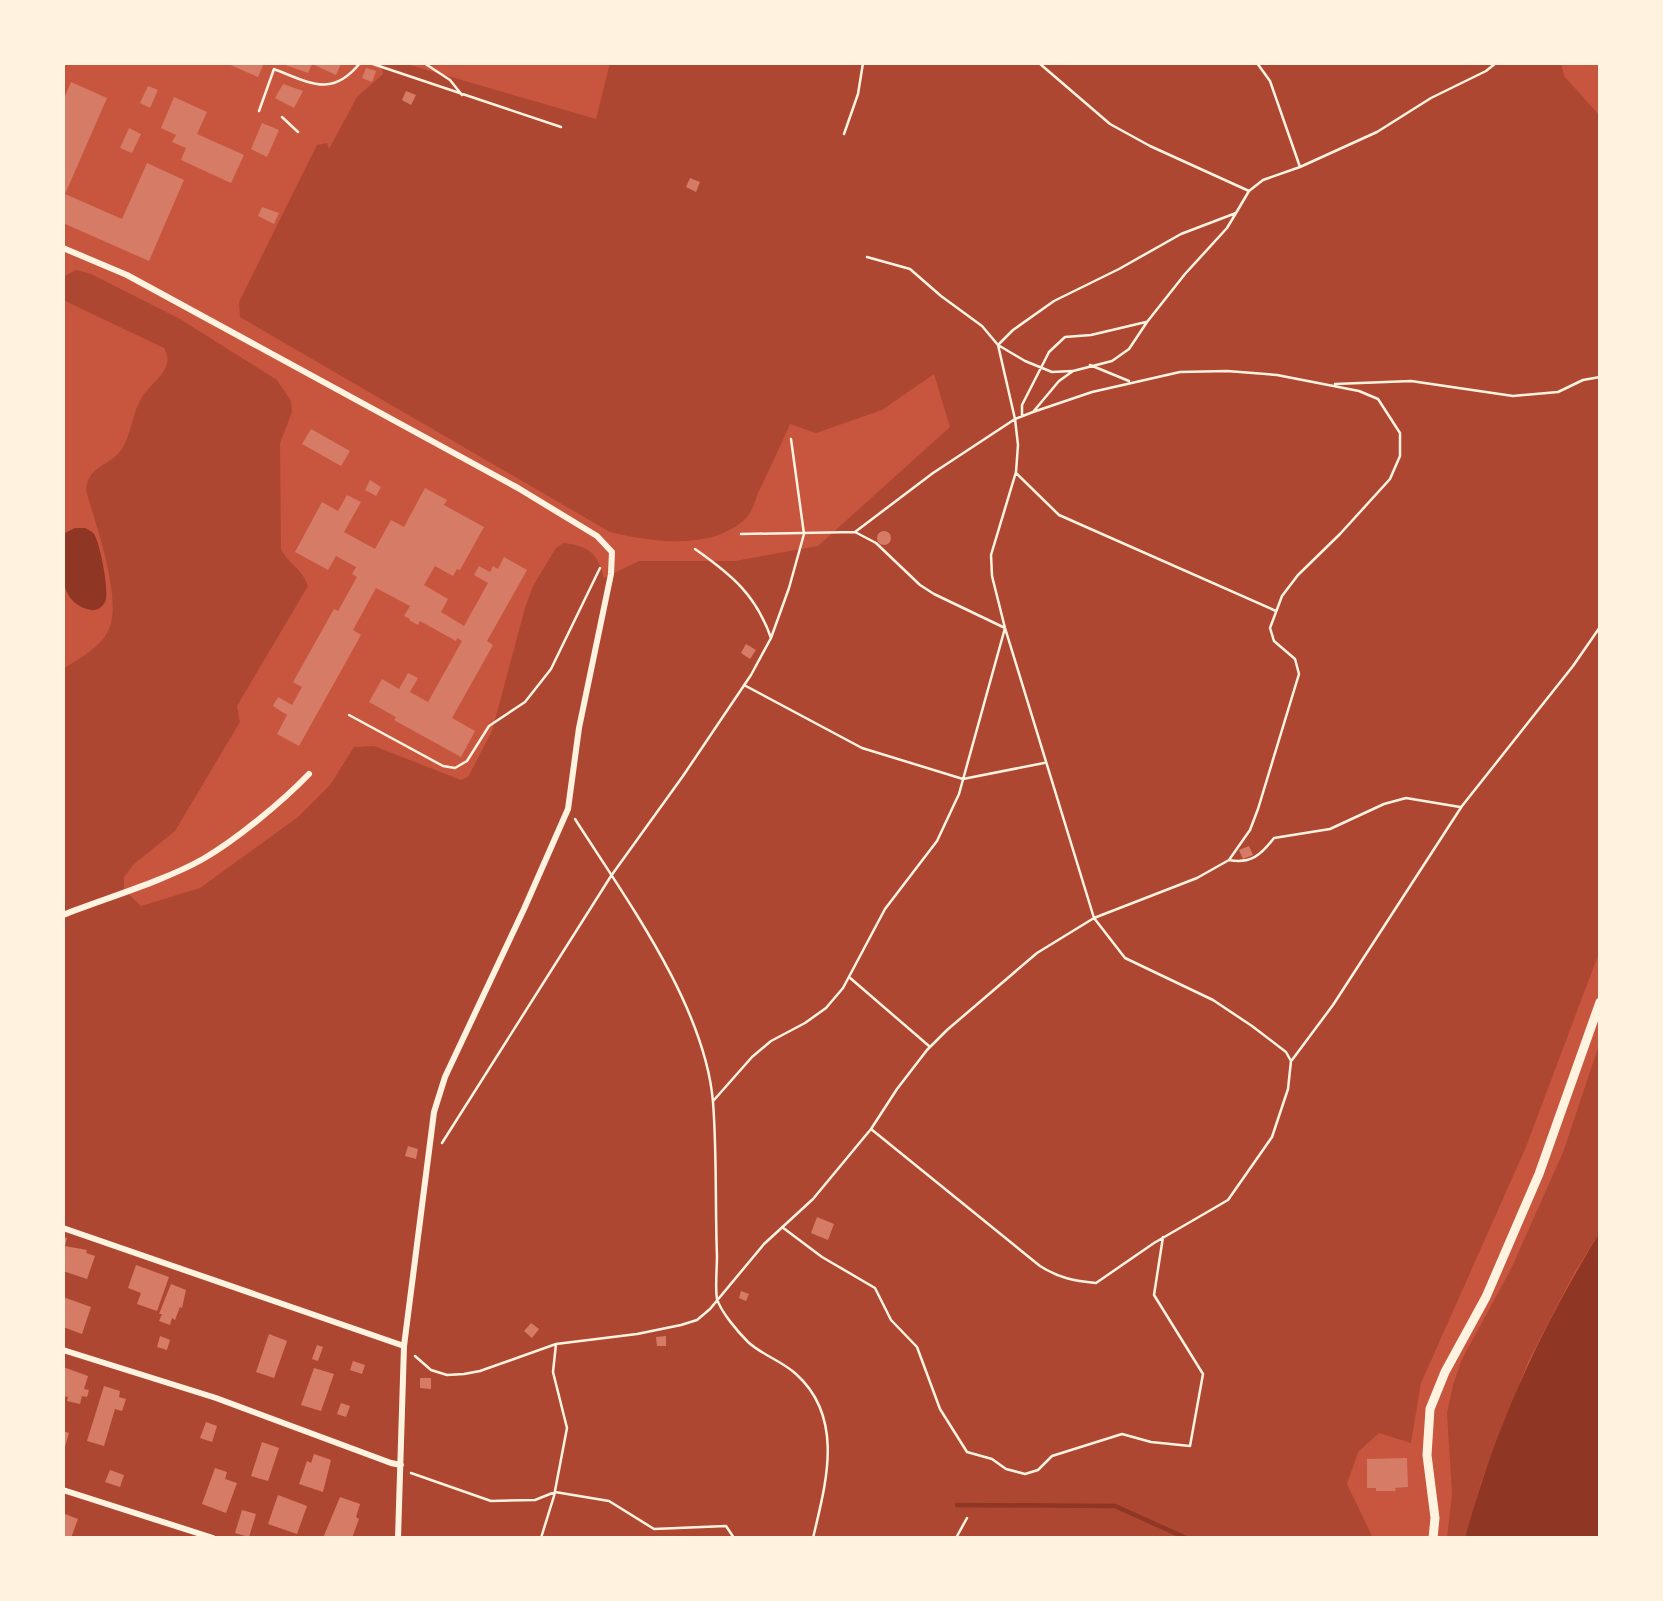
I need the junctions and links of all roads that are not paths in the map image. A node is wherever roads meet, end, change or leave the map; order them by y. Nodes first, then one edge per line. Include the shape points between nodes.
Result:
1 (63, 248) edge
2 (309, 774) dead end
3 (63, 915) edge
4 (1600, 1002) edge
5 (63, 1228) edge
6 (404, 1346) junction
7 (63, 1350) edge
8 (401, 1467) junction
9 (63, 1490) edge
10 (213, 1538) edge
11 (398, 1538) edge
12 (1433, 1538) edge

1 - 6 street via 127,275 528,495 597,536 612,552 568,809 445,1077 434,1112
2 - 3 street via 202,859
4 - 12 main road via 1534,1186 1430,1409 1427,1455
5 - 6 street
6 - 8 street
7 - 8 street via 216,1398
8 - 11 street
9 - 10 street

